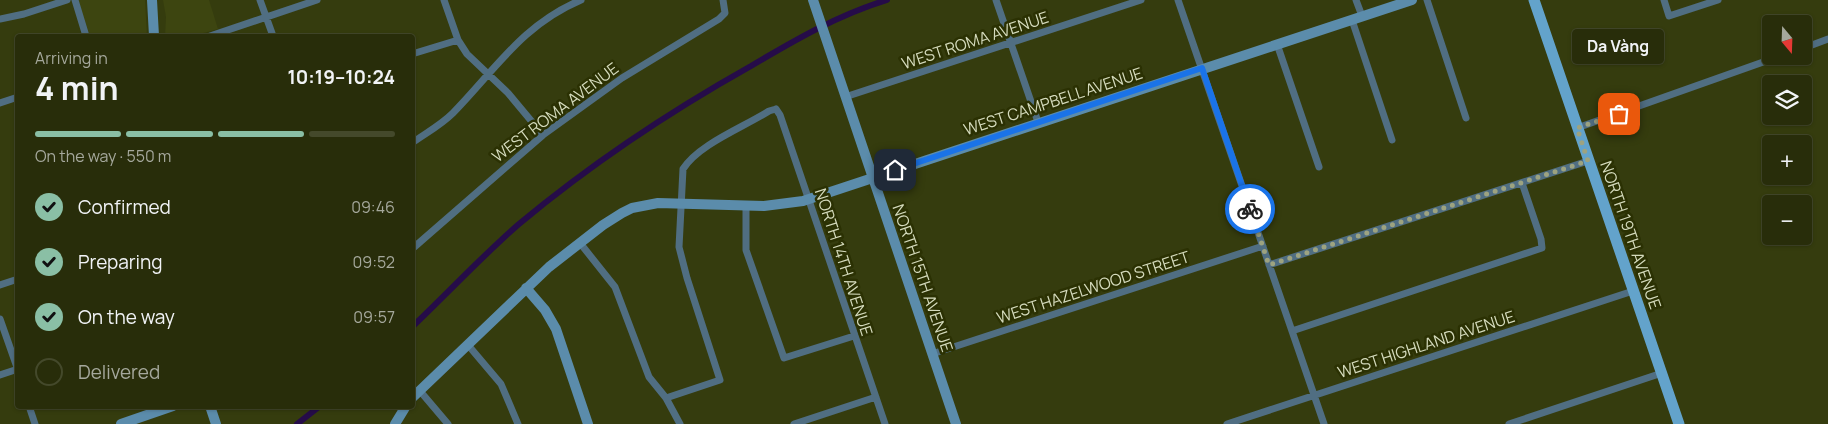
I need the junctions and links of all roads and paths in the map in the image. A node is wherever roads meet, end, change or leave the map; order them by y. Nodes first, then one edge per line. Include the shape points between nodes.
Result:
1 (67, 0) edge
2 (75, 0) edge
3 (152, 0) edge
4 (260, 0) edge
5 (317, 0) edge
6 (444, 0) edge
7 (581, 0) edge
8 (723, 0) edge
9 (813, 0) edge
10 (996, 0) edge
11 (1141, 0) edge
12 (1178, 0) edge
13 (1356, 0) edge
14 (1412, 0) edge
15 (1427, 0) edge
16 (1534, 0) edge
17 (1664, 0) edge
18 (1718, 0) edge
19 (1362, 16) junction
20 (266, 17) junction
21 (0, 19) edge
22 (1352, 20) junction
23 (85, 34) edge
24 (154, 34) edge
25 (216, 34) edge
26 (272, 34) edge
27 (1828, 39) edge
28 (458, 40) junction
29 (1011, 43) junction
30 (1277, 44) junction
31 (1812, 45) edge
32 (415, 53) edge
33 (1762, 62) edge
34 (1202, 68) junction
35 (487, 74) junction
36 (845, 97) junction
37 (15, 98) edge
38 (0, 103) edge
39 (1466, 118) dead end
40 (1038, 122) junction
41 (1577, 128) junction
42 (543, 135) junction
43 (1392, 140) dead end
44 (415, 141) edge
45 (1588, 161) junction
46 (1319, 167) dead end
47 (873, 178) junction
48 (1522, 183) junction
49 (809, 199) junction
50 (681, 204) junction
51 (746, 206) junction
52 (580, 243) junction
53 (415, 246) edge
54 (1263, 246) junction
55 (1269, 265) junction
56 (15, 280) edge
57 (0, 285) edge
58 (526, 288) junction
59 (1634, 292) junction
60 (0, 319) edge
61 (1292, 331) junction
62 (854, 336) junction
63 (468, 345) junction
64 (932, 354) junction
65 (15, 364) edge
66 (15, 371) edge
67 (1662, 374) junction
68 (0, 375) edge
69 (420, 390) junction
70 (415, 395) edge
71 (1314, 395) junction
72 (876, 397) junction
73 (666, 398) junction
74 (31, 409) edge
75 (164, 409) edge
76 (211, 409) edge
77 (404, 409) edge
78 (35, 424) edge
79 (120, 424) edge
80 (216, 424) edge
81 (395, 424) edge
82 (448, 424) edge
83 (518, 424) edge
84 (588, 424) edge
85 (680, 424) edge
86 (794, 424) edge
87 (885, 424) edge
88 (956, 424) edge
89 (1231, 424) edge
90 (1324, 424) edge
91 (1509, 424) edge
92 (1679, 424) edge

1 - 21 street
2 - 23 street
3 - 24 street
4 - 20 street
5 - 20 street
6 - 28 street
7 - 35 street via 541,21
8 - 42 street, WEST ROMA AVENUE via 725,12 719,19 622,78
9 - 36 street, NORTH 15TH AVENUE
10 - 29 street
11 - 29 street, WEST ROMA AVENUE
12 - 34 street
13 - 19 street
14 - 19 street, WEST CAMPBELL AVENUE
15 - 39 street
16 - 41 main road, NORTH 19TH AVENUE
17 - 18 street via 1669,16
19 - 22 street, WEST CAMPBELL AVENUE
20 - 25 street
20 - 26 street
22 - 30 street, WEST CAMPBELL AVENUE
22 - 43 street
27 - 31 street
28 - 32 street
28 - 35 street
29 - 36 street, WEST ROMA AVENUE
29 - 40 street
30 - 34 street, WEST CAMPBELL AVENUE
30 - 46 street
33 - 41 street
34 - 40 street, WEST CAMPBELL AVENUE
34 - 54 street
35 - 42 street via 508,93
35 - 44 street via 452,114
36 - 47 street, NORTH 15TH AVENUE
37 - 38 street
40 - 47 street, WEST CAMPBELL AVENUE
41 - 45 main road, NORTH 19TH AVENUE
42 - 53 street, WEST ROMA AVENUE
45 - 48 street
45 - 59 main road, NORTH 19TH AVENUE
47 - 49 street, WEST CAMPBELL AVENUE
47 - 64 street, NORTH 15TH AVENUE
48 - 55 street
48 - 61 street via 1542,239 1542,248
49 - 50 street, NORTH 14TH AVENUE via 777,107 689,160 681,179
49 - 51 street, WEST CAMPBELL AVENUE via 782,205
49 - 62 street, NORTH 14TH AVENUE
50 - 51 street, WEST CAMPBELL AVENUE
50 - 52 street, WEST CAMPBELL AVENUE via 658,203 632,208
50 - 73 street via 679,246 720,380
51 - 62 street via 746,250 784,358
52 - 58 street, WEST CAMPBELL AVENUE
52 - 73 street via 615,287 649,378
54 - 55 street
54 - 64 street, WEST HAZELWOOD STREET
55 - 61 street
56 - 57 street
58 - 63 street, WEST CAMPBELL AVENUE
58 - 84 street via 546,310 556,328
59 - 67 main road, NORTH 19TH AVENUE
59 - 71 street, WEST HIGHLAND AVENUE
60 - 65 street
61 - 71 street
62 - 72 street, NORTH 14TH AVENUE
63 - 69 street, WEST CAMPBELL AVENUE
63 - 83 street via 501,384
64 - 88 street, NORTH 15TH AVENUE
66 - 68 street
67 - 91 street
67 - 92 main road, NORTH 19TH AVENUE
69 - 70 street, WEST CAMPBELL AVENUE
69 - 82 street
71 - 89 street, WEST HIGHLAND AVENUE
71 - 90 street
72 - 86 street
72 - 87 street, NORTH 14TH AVENUE
73 - 85 street
74 - 78 street
75 - 79 street
76 - 80 street
77 - 81 street

